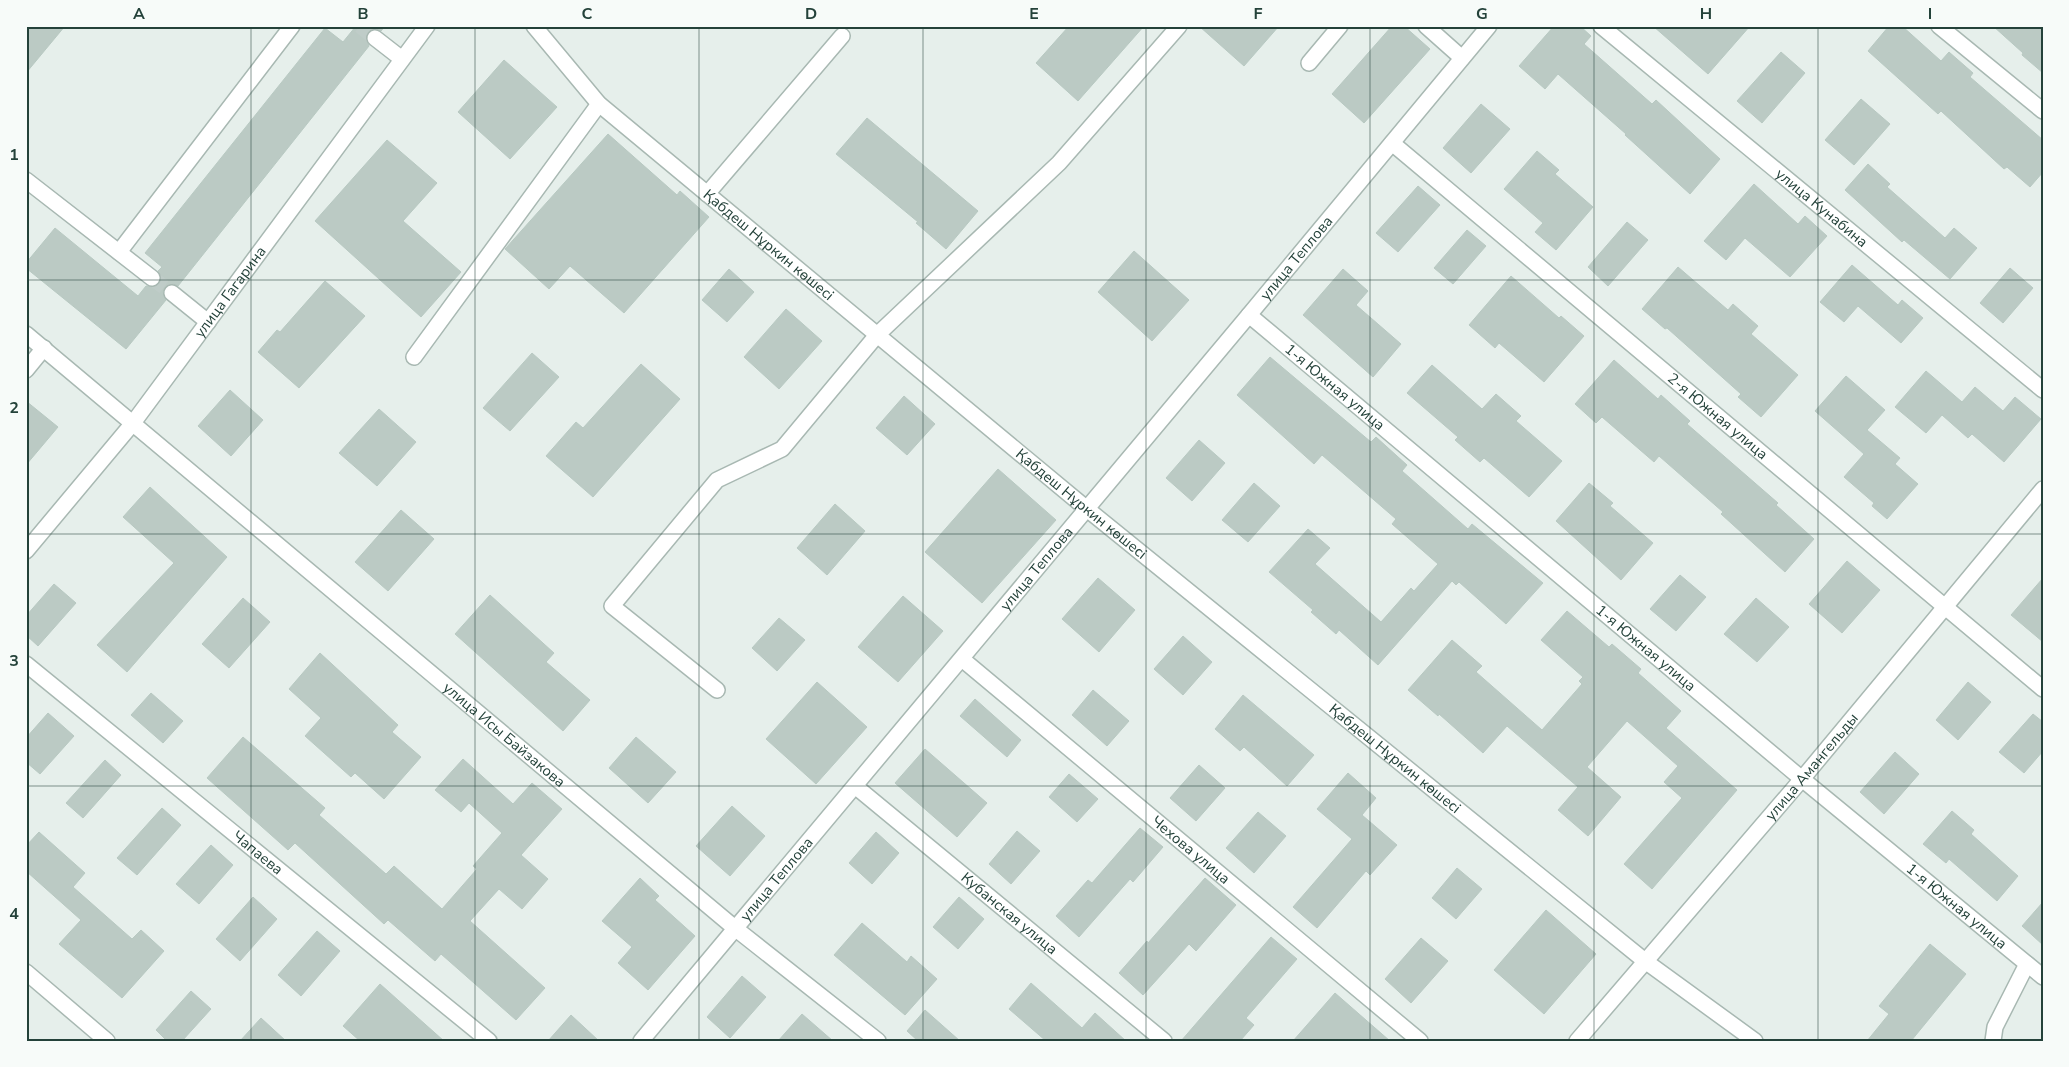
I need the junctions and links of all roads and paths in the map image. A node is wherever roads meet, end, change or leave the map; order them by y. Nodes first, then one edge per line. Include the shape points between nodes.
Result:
1 (292, 26) edge
2 (427, 26) edge
3 (534, 26) edge
4 (1179, 26) edge
5 (1340, 26) edge
6 (1426, 26) edge
7 (1489, 26) edge
8 (1601, 26) edge
9 (1939, 26) edge
10 (842, 36) dead end
11 (376, 38) tunnel mouth
12 (1462, 58) junction
13 (402, 59) junction
14 (1309, 63) dead end
15 (598, 104) junction
16 (2043, 111) edge
17 (1392, 143) junction
18 (26, 180) edge
19 (707, 194) junction
20 (119, 252) junction
21 (152, 278) tunnel mouth
22 (172, 293) tunnel mouth
23 (1249, 315) junction
24 (208, 322) junction
25 (26, 334) edge
26 (877, 335) junction
27 (44, 348) junction
28 (414, 357) dead end
29 (26, 370) edge
30 (2043, 390) edge
31 (133, 423) junction
32 (2043, 489) edge
33 (1087, 509) junction
34 (26, 551) edge
35 (1944, 606) junction
36 (962, 659) junction
37 (26, 664) edge
38 (2043, 689) edge
39 (717, 690) dead end
40 (1802, 779) junction
41 (855, 786) junction
42 (736, 929) junction
43 (1645, 962) junction
44 (2027, 964) junction
45 (26, 972) edge
46 (2043, 978) edge
47 (107, 1041) edge
48 (489, 1041) edge
49 (641, 1041) edge
50 (878, 1041) edge
51 (1164, 1041) edge
52 (1420, 1041) edge
53 (1577, 1041) edge
54 (1754, 1041) edge
55 (1993, 1041) edge

1 - 20 street
2 - 13 street, улица Гагарина
3 - 15 street, Қабдеш Нұркин көшесі
4 - 26 street via 1059,162
5 - 14 street
6 - 12 street
7 - 12 street, улица Теплова
8 - 30 street, улица Кунабина
9 - 16 street
10 - 19 street
11 - 13 street
12 - 17 street, улица Теплова
13 - 24 street, улица Гагарина
15 - 19 street, Қабдеш Нұркин көшесі
15 - 28 street
17 - 23 street, улица Теплова
17 - 35 street, 2-я Южная улица
18 - 20 street
19 - 26 street, Қабдеш Нұркин көшесі
20 - 21 street
22 - 24 street
23 - 33 street, улица Теплова
23 - 40 street, 1-я Южная улица
24 - 31 street, улица Гагарина
25 - 27 street, улица Исы Байзакова
26 - 33 street, Қабдеш Нұркин көшесі
26 - 39 street via 782,449 717,480 612,606
27 - 29 street
27 - 31 street, улица Исы Байзакова
31 - 34 street, улица Гагарина
31 - 42 street, улица Исы Байзакова
32 - 35 street, улица Амангельды
33 - 36 street, улица Теплова
33 - 43 street, Қабдеш Нұркин көшесі
35 - 38 street, 2-я Южная улица
35 - 40 street, улица Амангельды
36 - 41 street, улица Теплова
36 - 52 street, Чехова улица
37 - 48 street, Чапаева
40 - 43 street, улица Амангельды
40 - 44 street, 1-я Южная улица
41 - 42 street, улица Теплова
41 - 51 street, Кубанская улица
42 - 49 street, улица Теплова
42 - 50 street, улица Исы Байзакова
43 - 53 street, улица Амангельды
43 - 54 street, Қабдеш Нұркин көшесі
44 - 46 street, 1-я Южная улица
44 - 55 street via 1994,1028
45 - 47 street

